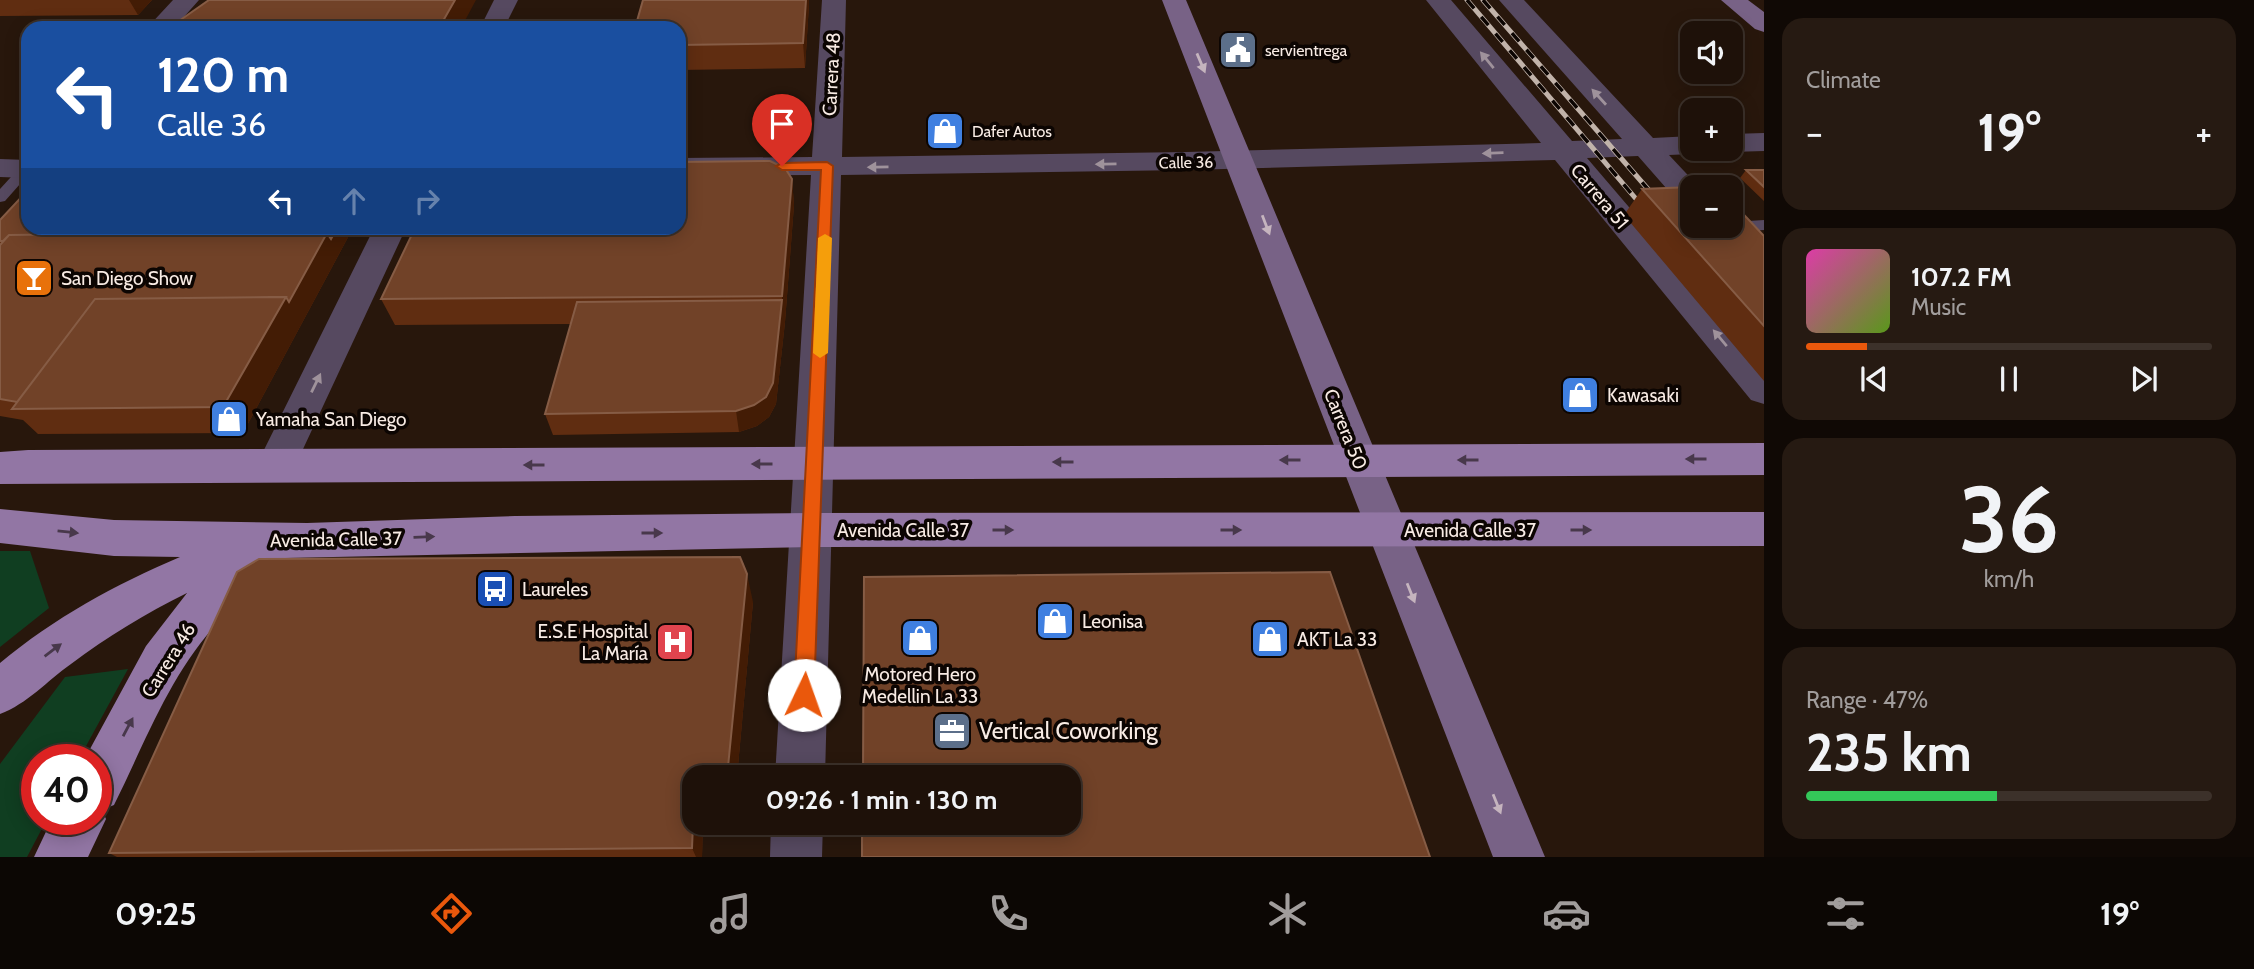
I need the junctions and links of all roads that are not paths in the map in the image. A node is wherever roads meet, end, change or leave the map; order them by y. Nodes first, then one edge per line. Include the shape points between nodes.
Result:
1 (187, 0) edge
2 (506, 0) edge
3 (834, 0) edge
4 (1174, 0) edge
5 (1438, 0) edge
6 (1511, 0) edge
7 (1734, 0) edge
8 (167, 21) edge
9 (496, 21) edge
10 (1764, 24) edge
11 (1764, 142) edge
12 (1743, 143) edge
13 (1680, 146) edge
14 (1645, 147) junction
15 (1562, 151) junction
16 (1240, 162) junction
17 (827, 166) junction
18 (686, 167) edge
19 (20, 168) edge
20 (1680, 185) edge
21 (0, 198) edge
22 (1764, 225) edge
23 (1743, 226) edge
24 (387, 235) edge
25 (1729, 238) edge
26 (1746, 257) edge
27 (1764, 390) edge
28 (1764, 459) edge
29 (1359, 460) junction
30 (814, 463) junction
31 (9, 465) edge
32 (276, 466) junction
33 (0, 526) edge
34 (1764, 529) edge
35 (813, 530) junction
36 (1386, 530) junction
37 (307, 541) junction
38 (0, 692) edge
39 (112, 757) edge
40 (801, 765) edge
41 (72, 835) edge
42 (797, 835) edge
43 (60, 857) edge
44 (796, 857) edge
45 (1519, 857) edge

1 - 8 street
2 - 9 street
3 - 17 street, Carrera 48
4 -> 16 main road, Carrera 50
15 -> 5 street, Carrera 51
14 -> 6 street
7 - 10 main road
11 - 12 street
13 - 14 street, Calle 36
14 - 15 street, Calle 36
14 - 20 street
15 -> 16 street, Calle 36
27 -> 15 street, Carrera 51
16 -> 17 street, Calle 36
16 -> 29 main road, Carrera 50
17 - 18 street, Calle 36
17 - 30 street, Carrera 48
19 - 21 lane
22 - 23 lane
32 -> 24 street
25 - 26 street
28 -> 29 main road
29 -> 30 main road
29 - 36 main road, Carrera 50
30 -> 32 main road
30 - 35 street, Carrera 48
31 - 32 main road
33 -> 37 main road, Avenida Calle 37 via 114,538
36 -> 34 main road, Avenida Calle 37
35 -> 36 main road, Avenida Calle 37
37 -> 35 main road, Avenida Calle 37
35 - 40 street, Carrera 48
36 -> 45 main road, Carrera 50
38 -> 37 main road via 81,629 163,584 248,549
39 -> 37 main road, Carrera 46 via 161,663 189,623 227,584 271,551
41 - 43 main road
42 - 44 street

